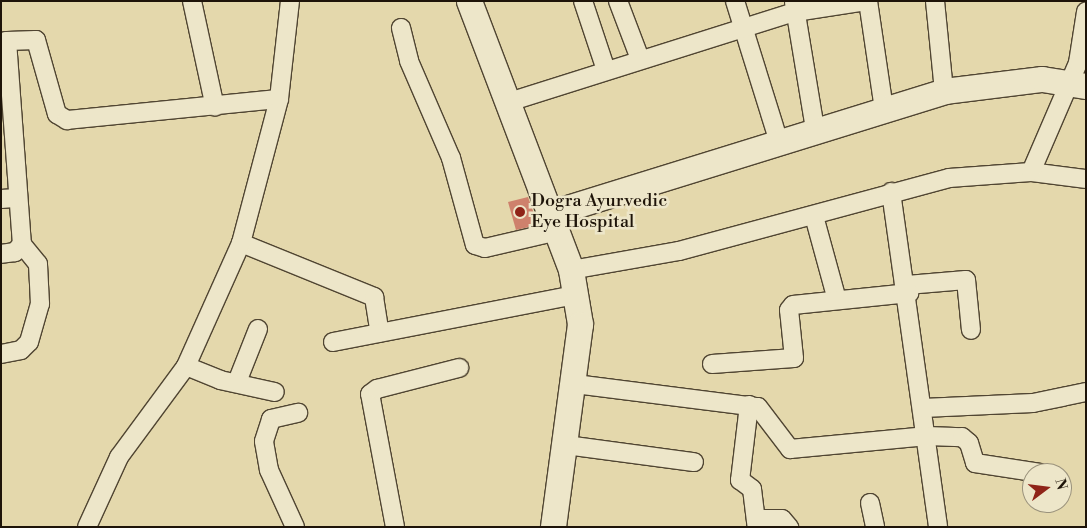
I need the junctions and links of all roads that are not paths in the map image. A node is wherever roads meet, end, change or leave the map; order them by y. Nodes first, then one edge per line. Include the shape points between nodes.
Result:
1 (192, 1) edge
2 (290, 1) edge
3 (469, 1) edge
4 (583, 1) edge
5 (618, 1) edge
6 (735, 1) edge
7 (867, 1) edge
8 (935, 1) edge
9 (795, 7) edge
10 (1086, 12) edge
11 (744, 27) junction
12 (401, 28) dead end
13 (4, 42) edge
14 (640, 59) junction
15 (606, 70) junction
16 (1077, 84) edge
17 (944, 91) junction
18 (279, 98) junction
19 (509, 102) junction
20 (215, 107) junction
21 (884, 109) junction
22 (815, 129) junction
23 (7, 139) edge
24 (779, 142) junction
25 (1030, 172) junction
26 (1086, 180) edge
27 (891, 192) junction
28 (9, 199) edge
29 (814, 216) junction
30 (554, 222) junction
31 (242, 243) junction
32 (22, 244) junction
33 (1, 254) edge
34 (571, 270) junction
35 (908, 289) junction
36 (575, 295) junction
37 (837, 300) junction
38 (258, 329) dead end
39 (971, 330) dead end
40 (380, 333) junction
41 (333, 342) dead end
42 (1, 354) edge
43 (712, 364) dead end
44 (186, 366) junction
45 (459, 368) dead end
46 (237, 382) junction
47 (575, 384) junction
48 (275, 392) dead end
49 (1086, 392) edge
50 (749, 405) junction
51 (923, 408) junction
52 (298, 412) dead end
53 (927, 436) junction
54 (566, 445) junction
55 (694, 462) dead end
56 (1022, 471) edge
57 (870, 503) dead end
58 (756, 523) edge
59 (87, 527) edge
60 (295, 527) edge
61 (395, 527) edge
62 (553, 527) edge
63 (789, 527) edge
64 (875, 527) edge
65 (938, 527) edge

1 - 20 street
2 - 18 street
3 - 19 street
4 - 15 street
5 - 14 street
6 - 11 street
7 - 9 street
7 - 21 street
8 - 17 street
9 - 11 street
9 - 22 street
10 - 16 street
11 - 14 street
11 - 24 street
12 - 30 street via 409,61 451,158 475,245 485,248
13 - 20 street via 36,40 57,114 67,120
13 - 23 street
14 - 15 street
15 - 19 street
16 - 17 street via 1010,81
16 - 25 street
17 - 21 street
18 - 20 street
18 - 31 street
19 - 30 street
21 - 22 street
22 - 24 street
23 - 28 street
24 - 30 street
25 - 26 street
25 - 27 street via 949,178
27 - 29 street
27 - 35 street
28 - 32 street
29 - 34 street via 679,251
29 - 37 street
30 - 34 street
31 - 40 street via 374,297
31 - 44 street
32 - 33 street via 15,252
32 - 42 street via 38,264 40,304 29,342 20,350
34 - 36 street
35 - 37 street
35 - 39 street via 966,280
35 - 51 street
36 - 40 street
36 - 47 street via 580,324
37 - 43 street via 790,306 794,358
38 - 46 street
40 - 41 street
44 - 46 street
44 - 59 street via 119,457
45 - 61 street via 377,389 370,394
46 - 48 street
47 - 50 street
47 - 54 street
49 - 51 street via 1033,403
50 - 53 street via 764,410 790,449
50 - 58 street via 740,480 752,489
51 - 53 street
52 - 60 street via 271,419 264,441 269,470
53 - 56 street via 962,437 969,443 972,461 979,465
53 - 65 street
54 - 55 street
54 - 62 street
57 - 64 street
58 - 63 street via 782,519

